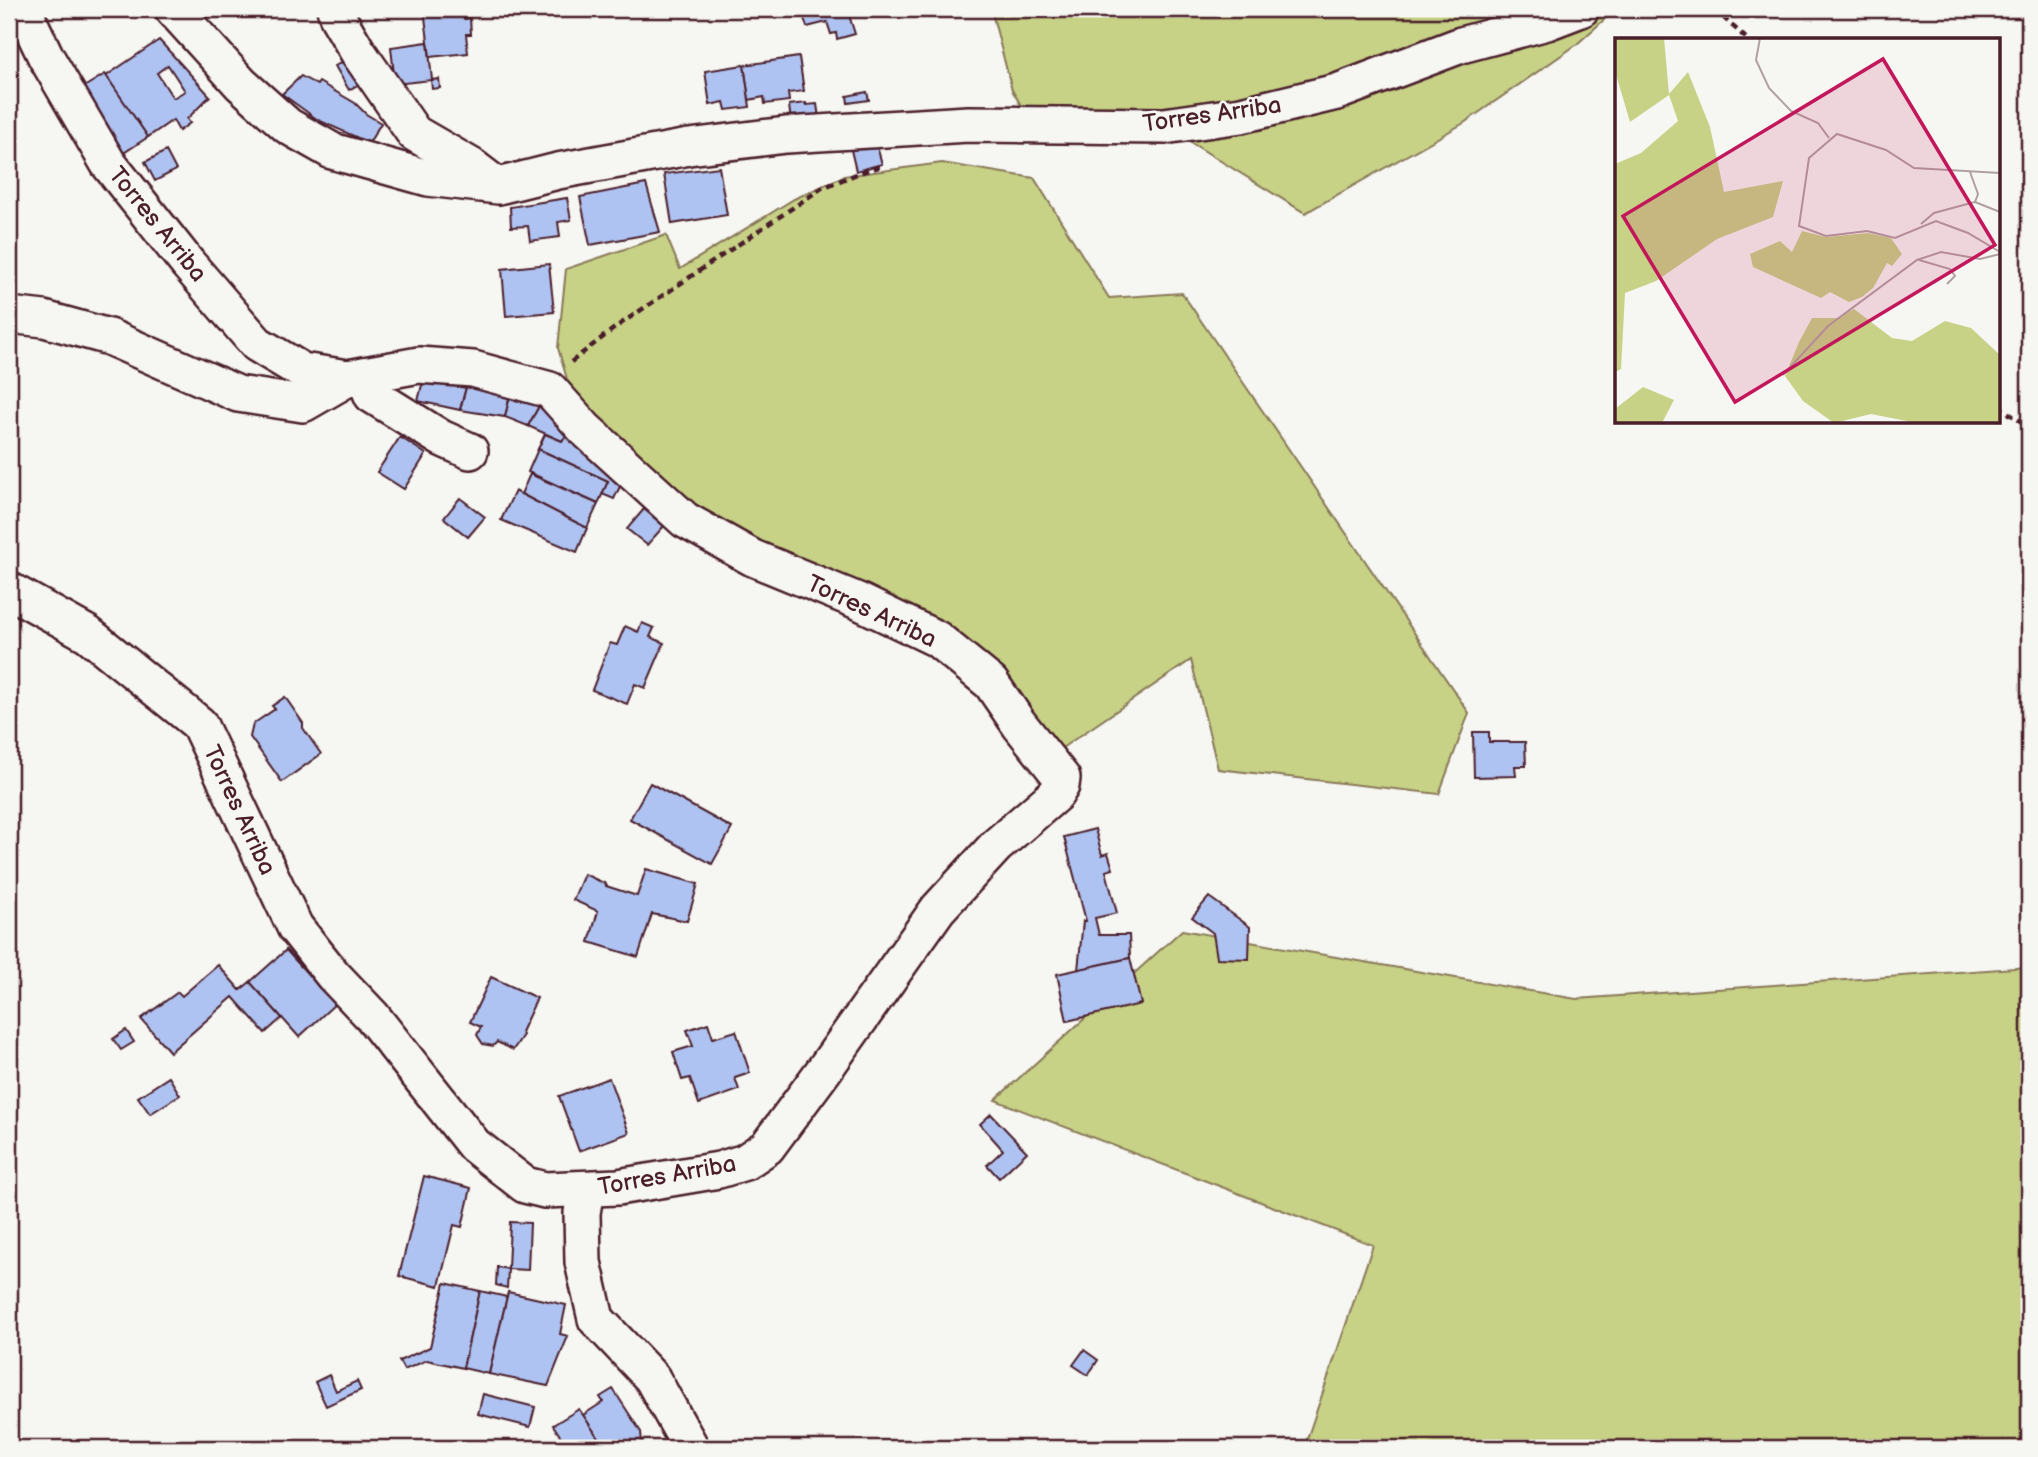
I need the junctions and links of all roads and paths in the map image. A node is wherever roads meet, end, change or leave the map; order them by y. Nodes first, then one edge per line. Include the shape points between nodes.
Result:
1 (23, 9) edge
2 (173, 9) edge
3 (335, 9) edge
4 (1581, 9) edge
5 (1714, 9) edge
6 (1746, 38) edge
7 (891, 164) dead end
8 (498, 186) junction
9 (9, 314) edge
10 (356, 377) junction
11 (535, 385) junction
12 (2000, 408) edge
13 (2029, 427) edge
14 (470, 451) dead end
15 (9, 590) edge
16 (586, 1189) junction
17 (691, 1448) edge

1 - 10 street, Torres Arriba via 108,163 257,344 302,371
2 - 8 street, Torres Arriba via 241,84 288,126 332,151 428,178
3 - 8 street via 358,52 414,133
4 - 8 street, Torres Arriba via 1461,45 1337,92 1241,115 1164,126 968,124 786,135 689,147
5 - 6 path
7 - 11 path via 822,188
9 - 10 street, Torres Arriba via 109,338 238,394 303,404
10 - 11 street, Torres Arriba via 419,365 473,369
10 - 14 street via 372,395 440,438
11 - 16 street, Torres Arriba via 551,390 585,429 685,520 753,558 937,639 991,683 1062,778 1056,794 996,846 938,909 767,1147 745,1162 719,1170
12 - 13 path
15 - 16 street, Torres Arriba via 88,634 199,724 295,927 474,1145 525,1185
16 - 17 street, Torres Arriba via 583,1262 596,1319 652,1378

